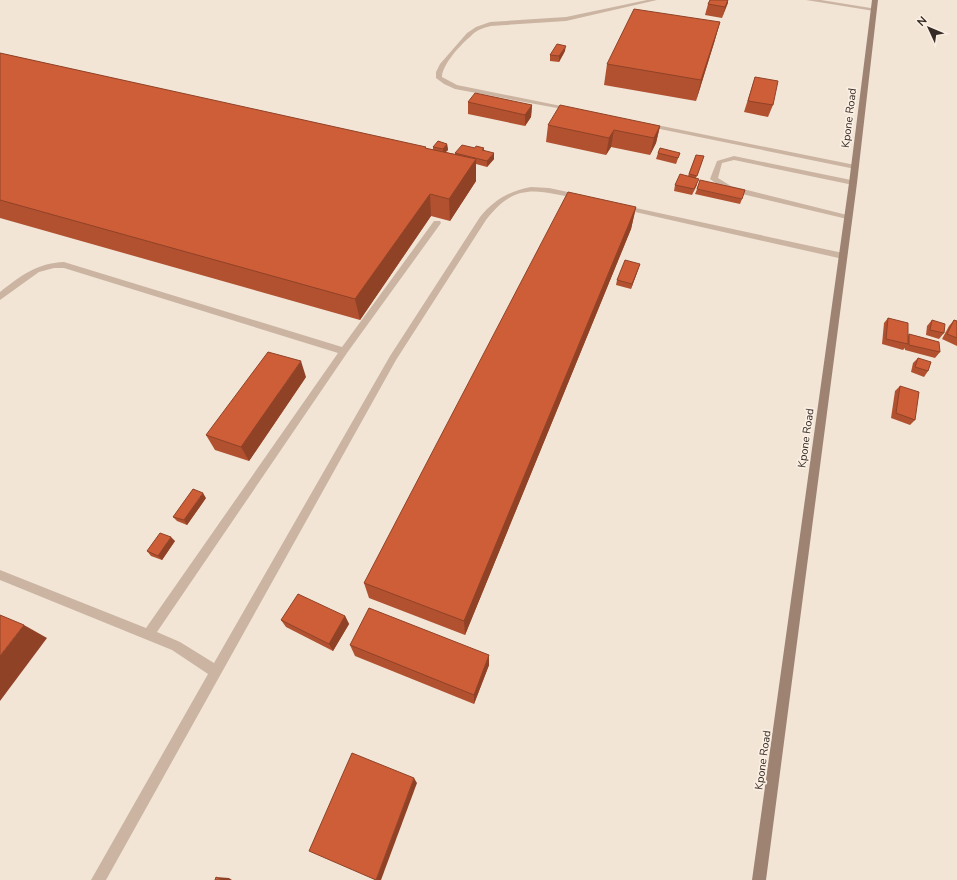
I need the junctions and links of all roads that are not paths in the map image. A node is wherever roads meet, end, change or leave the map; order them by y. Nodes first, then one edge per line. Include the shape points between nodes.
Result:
1 (654, 0) edge
2 (809, 0) edge
3 (875, 5) edge
4 (580, 112) edge
5 (643, 124) edge
6 (855, 167) junction
7 (853, 183) junction
8 (587, 199) edge
9 (610, 204) edge
10 (847, 218) junction
11 (437, 224) dead end
12 (843, 256) junction
13 (0, 297) edge
14 (344, 351) junction
15 (0, 575) edge
16 (149, 634) junction
17 (215, 671) junction
18 (98, 880) edge
19 (759, 880) edge

1 - 4 lane via 566,19 501,23 478,28 469,34 439,72 439,78 455,87
2 - 3 lane
3 - 6 main road, Kpone Road
5 - 6 lane
6 - 7 main road, Kpone Road
7 - 10 main road, Kpone Road
7 - 10 lane via 734,158 719,162 714,180 728,188
8 - 17 lane via 540,189 506,196 493,205 393,358
9 - 12 lane
10 - 12 main road, Kpone Road
11 - 14 lane
12 - 19 main road, Kpone Road
13 - 14 lane via 37,269 51,264 64,265
14 - 16 lane
15 - 16 lane
16 - 17 lane via 176,646
17 - 18 lane

